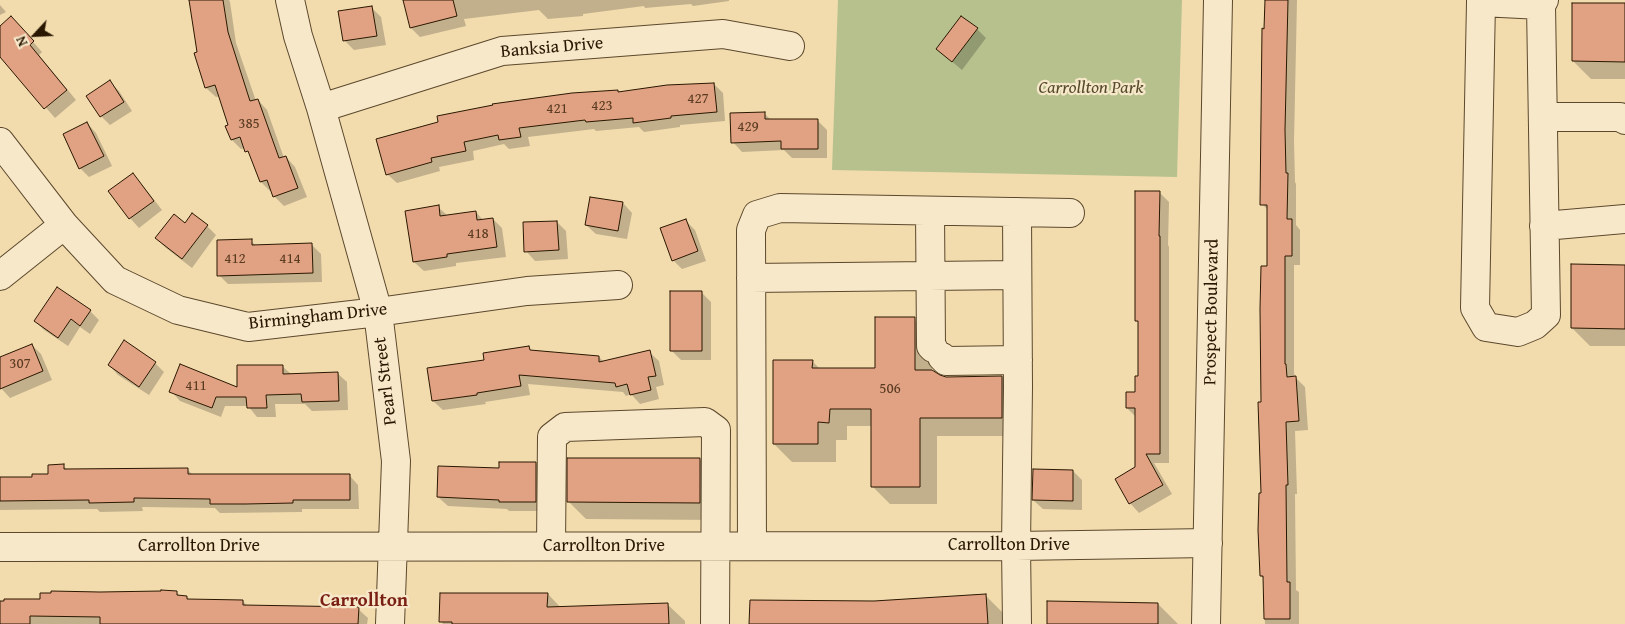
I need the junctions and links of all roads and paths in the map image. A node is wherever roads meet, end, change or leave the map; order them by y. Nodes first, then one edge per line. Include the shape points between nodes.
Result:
1 (290, 0) edge
2 (1218, 0) edge
3 (1481, 1) edge
4 (1542, 2) edge
5 (790, 46) dead end
6 (321, 108) junction
7 (1543, 117) junction
8 (1625, 120) edge
9 (0, 142) edge
10 (930, 211) junction
11 (1017, 212) junction
12 (1070, 213) dead end
13 (1625, 219) edge
14 (64, 225) junction
15 (1544, 226) junction
16 (1017, 275) junction
17 (0, 276) edge
18 (931, 276) junction
19 (751, 278) junction
20 (618, 286) dead end
21 (378, 312) junction
22 (1018, 360) junction
23 (1208, 543) junction
24 (394, 546) junction
25 (551, 546) junction
26 (715, 546) junction
27 (752, 546) junction
28 (1016, 546) junction
29 (0, 547) edge
30 (390, 624) edge
31 (715, 624) edge
32 (1017, 624) edge
33 (1206, 624) edge

1 - 6 street, Pearl Street
2 - 23 street, Prospect Boulevard
3 - 4 street
3 - 15 street via 1475,308 1486,327 1518,332 1535,325 1546,315
4 - 7 street
5 - 6 street, Banksia Drive via 723,34 502,50
6 - 21 street, Pearl Street
7 - 8 street via 1620,117
7 - 15 street
9 - 14 street, Birmingham Drive
10 - 11 street
10 - 18 street
10 - 19 street via 780,208 757,215 751,230
11 - 12 street
11 - 16 street
13 - 15 street
14 - 17 street
14 - 21 street, Birmingham Drive via 115,280 178,310 248,327
16 - 18 street
16 - 22 street
18 - 19 street
18 - 22 street via 930,346 946,361
19 - 27 street
20 - 21 street, Birmingham Drive via 528,290
21 - 24 street, Pearl Street via 396,461
22 - 28 street
23 - 28 street, Carrollton Drive
23 - 33 street, Prospect Boulevard
24 - 25 street, Carrollton Drive
24 - 29 street, Carrollton Drive
24 - 30 street, Pearl Street
25 - 26 street, Carrollton Drive
25 - 26 street via 552,437 565,427 705,422 716,430
26 - 27 street, Carrollton Drive
26 - 31 street
27 - 28 street, Carrollton Drive
28 - 32 street

